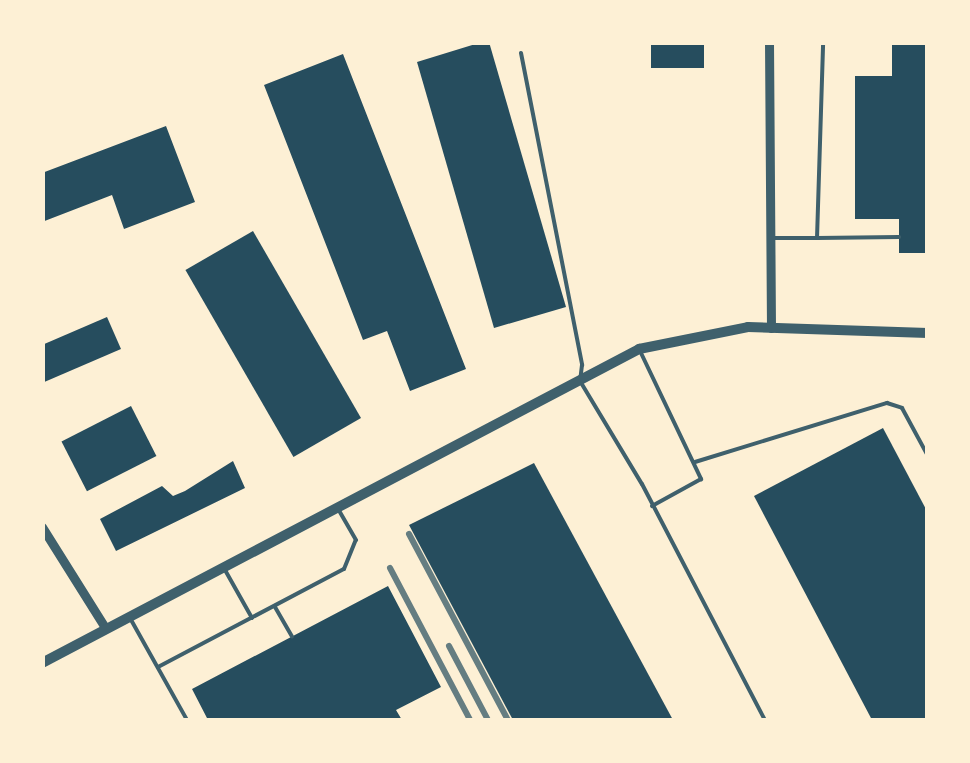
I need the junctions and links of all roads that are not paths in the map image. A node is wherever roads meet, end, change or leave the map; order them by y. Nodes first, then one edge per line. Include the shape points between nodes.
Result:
1 (769, 42) edge
2 (823, 42) edge
3 (521, 53) dead end
4 (899, 237) dead end
5 (770, 238) junction
6 (817, 238) junction
7 (771, 328) junction
8 (928, 333) edge
9 (639, 349) junction
10 (580, 381) junction
11 (928, 456) edge
12 (695, 462) junction
13 (652, 506) junction
14 (336, 507) junction
15 (42, 527) edge
16 (222, 566) junction
17 (275, 606) junction
18 (128, 614) junction
19 (252, 619) junction
20 (104, 626) junction
21 (292, 637) dead end
22 (42, 664) edge
23 (158, 667) junction
24 (187, 720) edge
25 (765, 720) edge

1 - 5 street
2 - 6 lane
3 - 10 lane
4 - 6 lane
5 - 6 lane
5 - 7 street
7 - 8 street
7 - 9 street via 693,334
9 - 10 street
9 - 12 lane
10 - 13 lane
10 - 14 street
11 - 12 lane via 902,408 887,404
12 - 13 lane via 701,479
13 - 25 lane
14 - 16 street
14 - 17 lane via 356,540 344,569
15 - 20 street
16 - 18 street
16 - 19 lane
17 - 19 lane
17 - 21 lane
18 - 20 street
18 - 23 lane
19 - 23 lane
20 - 22 street
23 - 24 lane

